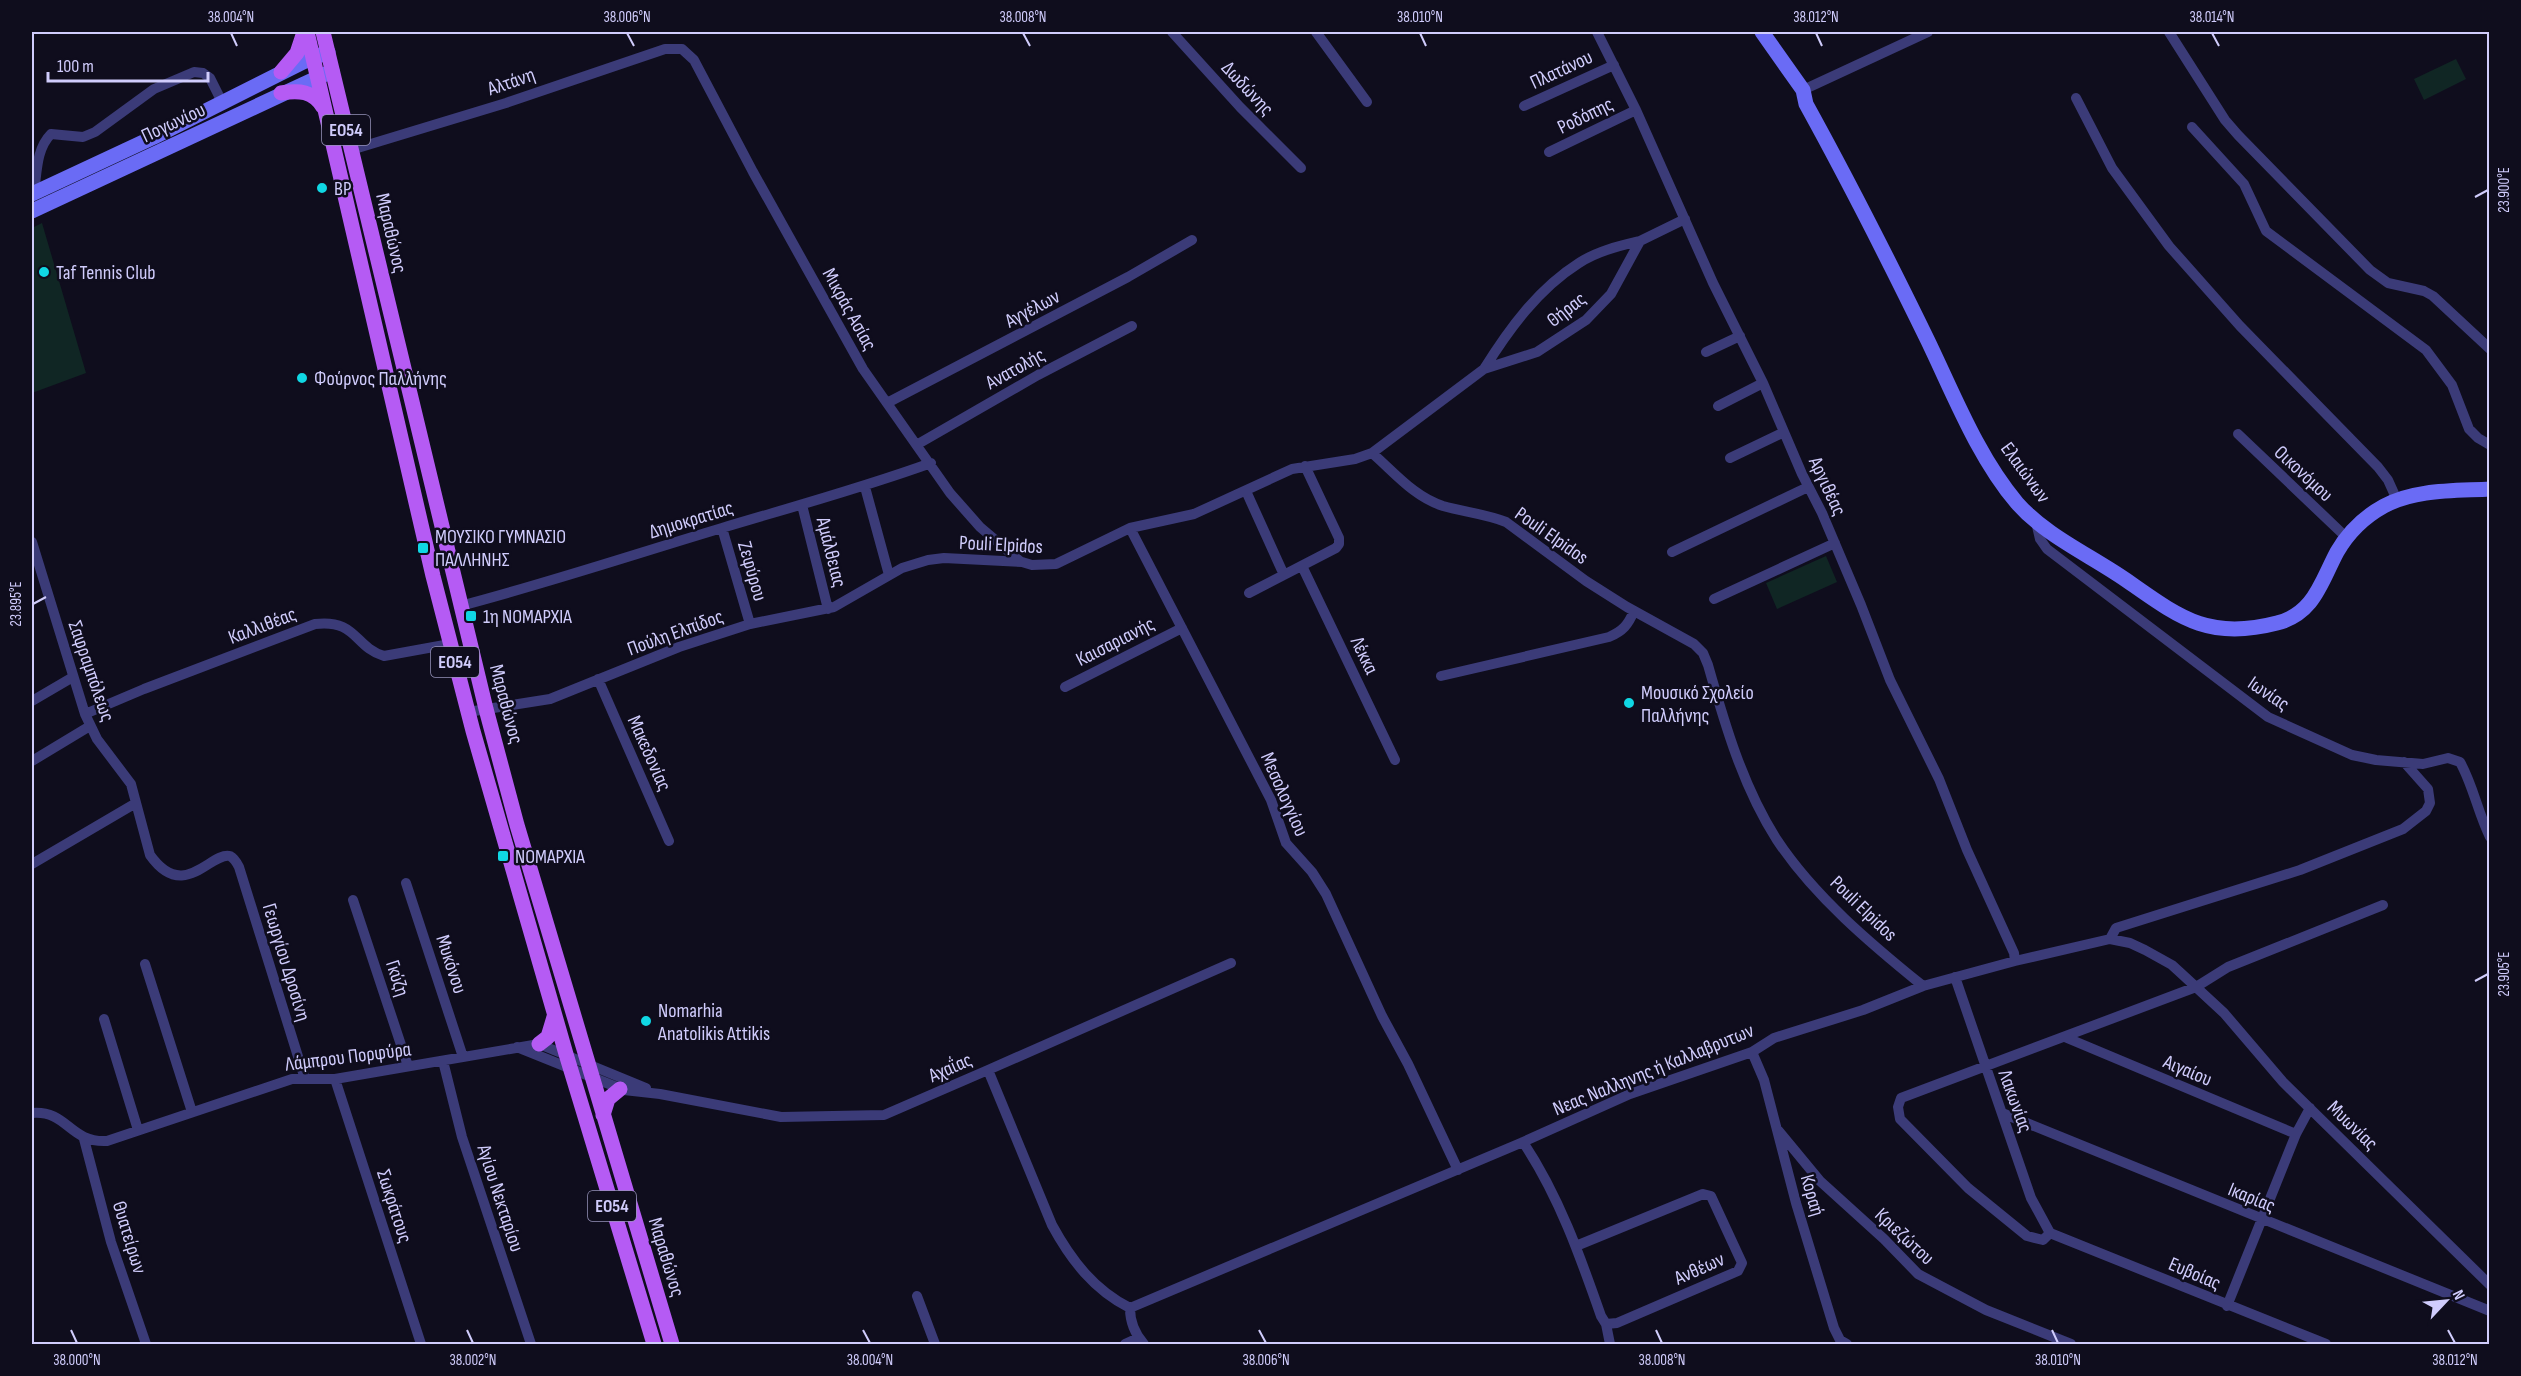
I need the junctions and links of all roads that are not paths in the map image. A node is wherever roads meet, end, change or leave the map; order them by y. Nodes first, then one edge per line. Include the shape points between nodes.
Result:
1 (305, 32) edge
2 (323, 32) edge
3 (1172, 32) edge
4 (1317, 32) edge
5 (1598, 32) edge
6 (1762, 32) edge
7 (1929, 32) edge
8 (2169, 32) edge
9 (682, 49) joint
10 (328, 52) junction
11 (313, 58) junction
12 (1614, 65) junction
13 (332, 71) junction
14 (282, 72) junction
15 (317, 77) junction
16 (1803, 90) junction
17 (281, 93) junction
18 (2076, 98) dead end
19 (222, 102) junction
20 (1367, 102) dead end
21 (1524, 106) dead end
22 (324, 109) junction
23 (1636, 110) junction
24 (2192, 127) dead end
25 (351, 150) junction
26 (1548, 152) dead end
27 (1301, 168) dead end
28 (33, 194) edge
29 (32, 211) edge
30 (1685, 219) junction
31 (1192, 240) dead end
32 (1640, 241) junction
33 (1132, 326) dead end
34 (1740, 336) junction
35 (2490, 349) edge
36 (1706, 352) dead end
37 (1484, 369) junction
38 (1763, 383) junction
39 (887, 403) junction
40 (1718, 406) dead end
41 (1784, 432) junction
42 (2238, 434) dead end
43 (918, 444) junction
44 (2490, 445) edge
45 (1372, 453) junction
46 (1730, 458) dead end
47 (931, 463) junction
48 (1305, 466) junction
49 (865, 487) junction
50 (1808, 487) junction
51 (2490, 489) edge
52 (1246, 491) junction
53 (2397, 500) junction
54 (802, 505) junction
55 (2036, 522) junction
56 (722, 528) junction
57 (1130, 528) junction
58 (2347, 538) junction
59 (32, 542) edge
60 (1835, 543) junction
61 (1672, 552) dead end
62 (1022, 562) junction
63 (1302, 566) junction
64 (1284, 574) junction
65 (889, 575) junction
66 (1249, 593) dead end
67 (1714, 599) dead end
68 (460, 606) junction
69 (828, 609) junction
70 (1634, 611) junction
71 (750, 624) junction
72 (1182, 628) junction
73 (450, 644) junction
74 (1441, 676) dead end
75 (73, 677) junction
76 (598, 680) junction
77 (1065, 687) dead end
78 (32, 701) edge
79 (486, 709) junction
80 (468, 712) junction
81 (85, 714) junction
82 (90, 726) junction
83 (1395, 760) dead end
84 (32, 761) edge
85 (2404, 762) junction
86 (136, 803) junction
87 (2490, 837) edge
88 (669, 841) dead end
89 (233, 857) joint
90 (32, 864) edge
91 (406, 883) dead end
92 (353, 900) dead end
93 (2383, 905) dead end
94 (2110, 939) junction
95 (2014, 961) junction
96 (1231, 963) dead end
97 (146, 964) dead end
98 (1955, 977) junction
99 (1923, 986) junction
100 (2196, 987) junction
101 (554, 1014) junction
102 (104, 1019) dead end
103 (2067, 1038) junction
104 (539, 1044) junction
105 (517, 1047) junction
106 (1752, 1052) junction
107 (463, 1057) junction
108 (443, 1061) junction
109 (568, 1061) junction
110 (408, 1066) junction
111 (1985, 1067) junction
112 (987, 1070) junction
113 (590, 1071) junction
114 (305, 1079) junction
115 (335, 1079) junction
116 (620, 1089) junction
117 (660, 1094) junction
118 (2310, 1108) junction
119 (192, 1112) junction
120 (32, 1113) edge
121 (2002, 1113) junction
122 (603, 1115) junction
123 (1777, 1129) junction
124 (138, 1130) junction
125 (2296, 1134) junction
126 (84, 1139) junction
127 (1523, 1142) junction
128 (1458, 1170) junction
129 (2263, 1220) junction
130 (2050, 1233) junction
131 (1576, 1246) junction
132 (2490, 1285) edge
133 (916, 1296) dead end
134 (1125, 1306) junction
135 (2227, 1306) junction
136 (2490, 1311) edge
137 (1606, 1324) junction
138 (1141, 1341) edge
139 (146, 1344) edge
140 (421, 1344) edge
141 (531, 1344) edge
142 (654, 1344) edge
143 (672, 1344) edge
144 (935, 1344) edge
145 (1125, 1344) edge
146 (1610, 1344) edge
147 (1847, 1344) edge
148 (2071, 1344) edge
149 (2326, 1344) edge

1 - 11 main road, Μαραθώνος / ΕΟ54
1 - 14 main road via 297,53
2 - 10 main road, Μαραθώνος / ΕΟ54
3 - 27 street, Δωδώνης
4 - 20 street
5 - 12 street, Αργιθέας
6 - 16 main road, Ελαιώνων
7 - 16 street
8 - 35 street via 2225,120 2370,270 2388,283 2428,293
9 - 25 street, Αλτάνη via 664,49
9 - 39 street, Μικράς Ασίας via 694,60 863,369
10 - 11 main road, Πογωνίου
10 - 13 main road, Μαραθώνος / ΕΟ54
11 - 14 main road, Πογωνίου
11 - 15 main road, Μαραθώνος / ΕΟ54
12 - 21 street, Πλατάνου
12 - 23 street, Αργιθέας
13 - 15 main road, Πογωνίου
13 - 25 main road, Μαραθώνος / ΕΟ54
14 - 19 main road, Πογωνίου
15 - 17 main road, Πογωνίου
15 - 22 main road, Μαραθώνος / ΕΟ54
16 - 55 main road, Ελαιώνων via 1806,104 1865,213 1979,443 2003,484
17 - 22 main road via 306,93
17 - 29 main road, Πογωνίου
18 - 53 street via 2112,168 2169,246 2240,326 2378,467
19 - 28 main road, Πογωνίου
19 - 28 street via 210,78 194,72 154,88 95,132 83,137 51,134 39,154
22 - 73 main road, Μαραθώνος / ΕΟ54
23 - 26 street, Ροδόπης
23 - 30 street, Αργιθέας
24 - 44 street via 2244,184 2266,231 2426,351 2452,386 2469,429
25 - 68 main road, Μαραθώνος / ΕΟ54
30 - 32 street, Θήρας
30 - 34 street, Αργιθέας
31 - 39 street, Αγγέλων
32 - 37 street, Θήρας via 1579,262 1543,291 1504,337
32 - 37 street, Θήρας via 1611,294 1586,320 1537,352
33 - 43 street, Ανατολής
34 - 36 street
34 - 38 street, Αργιθέας
37 - 45 street, Θήρας
38 - 40 street
38 - 41 street, Αργιθέας
39 - 43 street, Μικράς Ασίας
41 - 46 street
41 - 50 street, Αργιθέας
42 - 58 street, Οικονόμου
43 - 47 street, Μικράς Ασίας
45 - 48 street, Pouli Elpidos
45 - 70 street, Pouli Elpidos via 1422,496 1512,525 1586,581
47 - 49 street, Δημοκρατίας
47 - 62 street, Μικράς Ασίας via 972,518
48 - 52 street, Pouli Elpidos
48 - 63 street via 1339,541 1336,548
49 - 54 street, Δημοκρατίας
49 - 65 street
50 - 60 street, Αργιθέας
50 - 61 street
51 - 53 main road, Ελαιώνων via 2422,494
52 - 57 street, Pouli Elpidos via 1194,514
52 - 64 street
53 - 58 main road, Ελαιώνων via 2366,518
54 - 56 street, Δημοκρατίας
54 - 69 street, Αμάλθειας
55 - 58 main road, Ελαιώνων via 2173,612 2216,628 2263,626 2298,614 2318,593
55 - 85 street, Ιωνίας via 2047,549 2268,717 2352,755
56 - 68 street, Δημοκρατίας via 552,582
56 - 71 street, Ζεφύρου
57 - 62 street, Pouli Elpidos via 1056,564
57 - 72 street, Μεσολογγίου
59 - 75 street, Σαφραμπόλεως
60 - 67 street
60 - 95 street, Αργιθέας via 1890,680 1939,779 2014,953
62 - 65 street, Pouli Elpidos via 936,559
63 - 64 street
63 - 83 street, Λέκκα
64 - 66 street
65 - 69 street, Πούλη Ελπίδος
68 - 79 main road, Μαραθώνος / ΕΟ54
69 - 71 street, Πούλη Ελπίδος
70 - 74 street via 1621,632 1609,637
70 - 99 street, Pouli Elpidos via 1694,644 1702,653 1745,778 1776,838 1821,893
71 - 76 street, Πούλη Ελπίδος
72 - 77 street, Καισαριανής
72 - 128 street, Μεσολογγίου via 1271,800 1286,843 1326,894
73 - 80 main road, Μαραθώνος / ΕΟ54
73 - 81 street, Καλλιθέας via 384,656 344,627 315,624
75 - 78 street
75 - 81 street, Σαφραμπόλεως
76 - 79 street, Πούλη Ελπίδος via 550,699
76 - 88 street, Μακεδονίας
79 - 80 street, Πούλη Ελπίδος
79 - 113 main road, Μαραθώνος / ΕΟ54
80 - 101 main road, Μαραθώνος / ΕΟ54
81 - 82 street, Σαφραμπόλεως
82 - 84 street
82 - 86 street, Σαφραμπόλεως via 126,776
85 - 87 street, Ιωνίας via 2423,764 2448,758 2460,762
85 - 94 street via 2428,789 2430,802 2420,818 2403,829 2300,870 2116,928
86 - 89 street, Σαφραμπόλεως via 150,855 166,871 189,874 223,857
86 - 90 street
89 - 114 street, Γεωργίου Δροσίνη
91 - 107 street, Μυκόνου
92 - 110 street, Γκύζη
93 - 100 street via 2228,967
94 - 95 street, Νεας Nαλληνης ή Καλλαβρυτων
94 - 100 street, Νεας Nαλληνης ή Καλλαβρυτων via 2130,943 2159,957
95 - 98 street, Νεας Nαλληνης ή Καλλαβρυτων
96 - 112 street
97 - 119 street
98 - 99 street, Νεας Nαλληνης ή Καλλαβρυτων
98 - 111 street, Λακωνίας
99 - 106 street, Νεας Nαλληνης ή Καλλαβρυτων via 1774,1038
100 - 103 street
100 - 118 street, Μυωνίας
101 - 104 main road via 551,1031
101 - 109 main road, Μαραθώνος / ΕΟ54
102 - 124 street
103 - 111 street
103 - 125 street, Αιγαίου
104 - 105 street, Λάμπρου Πορφύρα
104 - 109 street, Λάμπρου Πορφύρα
105 - 107 street, Λάμπρου Πορφύρα
105 - 109 street, Λάμπρου Πορφύρα
106 - 123 street, Κοραή
106 - 127 street, Νεας Nαλληνης ή Καλλαβρυτων via 1630,1094
107 - 108 street, Λάμπρου Πορφύρα
108 - 110 street, Λάμπρου Πορφύρα
108 - 141 street, Αγίου Νεκταρίου via 462,1137
109 - 113 street, Λάμπρου Πορφύρα
109 - 142 main road, Μαραθώνος / ΕΟ54
110 - 115 street, Λάμπρου Πορφύρα
111 - 121 street, Λακωνίας
111 - 130 street via 1901,1098 1900,1119 1968,1188 2027,1236 2043,1240
112 - 117 street, Αχαΐας via 894,1112 873,1116 781,1117
112 - 134 street, Αχαΐας via 1052,1226 1080,1269
113 - 116 street, Αχαΐας
113 - 117 street, Αχαΐας
113 - 122 main road, Μαραθώνος / ΕΟ54
114 - 115 street, Λάμπρου Πορφύρα
114 - 119 street, Λάμπρου Πορφύρα via 277,1084
115 - 140 street, Σωκράτους
116 - 117 street, Αχαΐας
116 - 122 main road via 608,1099
118 - 125 street
118 - 132 street, Μυωνίας
119 - 124 street, Λάμπρου Πορφύρα
120 - 126 street via 52,1115
121 - 129 street, Ικαρίας
121 - 130 street, Λακωνίας via 2031,1198
122 - 143 main road, Μαραθώνος / ΕΟ54
123 - 147 street, Κοραή via 1834,1328
123 - 148 street, Κριεζώτου via 1820,1181 1918,1274 1986,1310
124 - 126 street, Λάμπρου Πορφύρα via 107,1141
125 - 129 street
126 - 139 street, Θυατείρων via 111,1242
127 - 128 street, Νεας Nαλληνης ή Καλλαβρυτων
127 - 131 street
128 - 134 street, Νεας Nαλληνης ή Καλλαβρυτων
129 - 135 street
129 - 136 street, Ικαρίας
130 - 135 street, Ευβοίας
131 - 137 street
131 - 137 street, Ανθέων via 1708,1194 1742,1263 1738,1271 1617,1323
133 - 144 street
134 - 138 street
135 - 149 street, Ευβοίας
137 - 146 street
138 - 145 street

